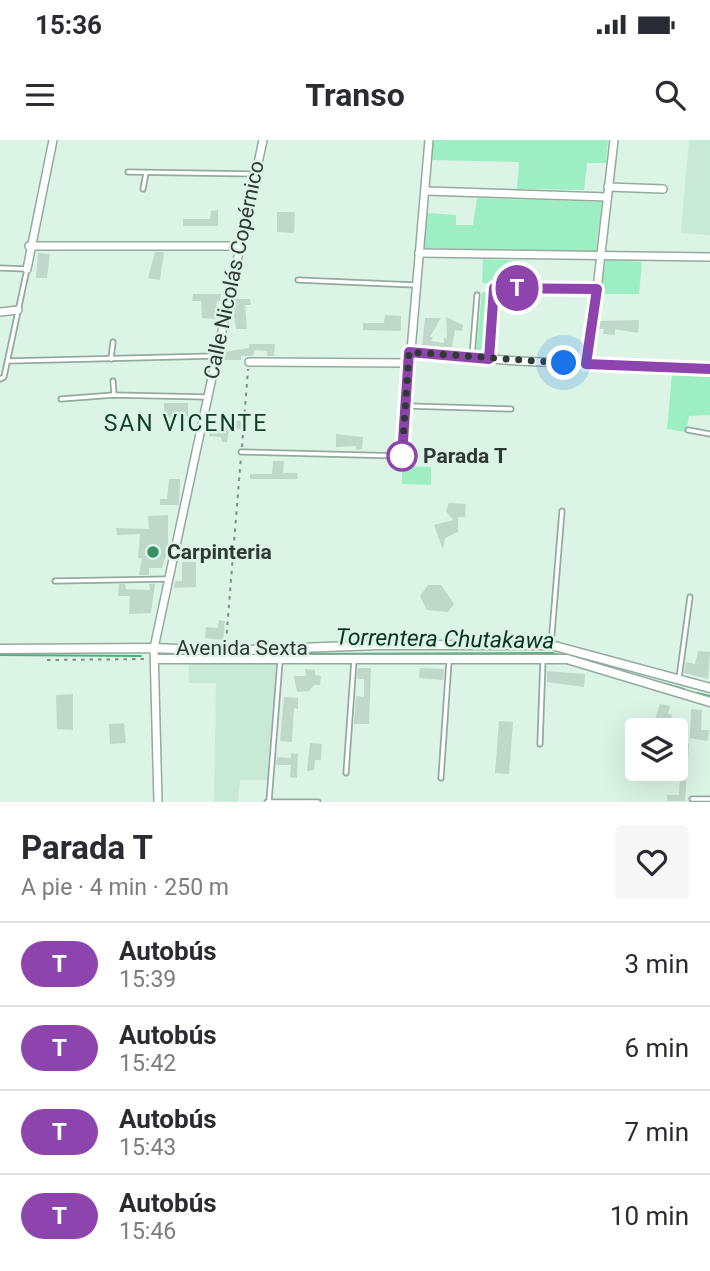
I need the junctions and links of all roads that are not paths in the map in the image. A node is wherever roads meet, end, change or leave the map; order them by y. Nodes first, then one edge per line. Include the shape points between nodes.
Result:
1 (53, 140) edge
2 (263, 140) edge
3 (429, 140) edge
4 (614, 140) edge
5 (128, 172) dead end
6 (146, 173) junction
7 (255, 174) junction
8 (608, 187) junction
9 (143, 189) dead end
10 (663, 189) dead end
11 (426, 191) junction
12 (607, 197) junction
13 (29, 246) junction
14 (239, 246) junction
15 (419, 253) junction
16 (600, 256) junction
17 (710, 257) edge
18 (0, 268) edge
19 (27, 269) junction
20 (298, 281) dead end
21 (415, 285) junction
22 (494, 288) joint
23 (597, 289) junction
24 (477, 295) dead end
25 (18, 310) junction
26 (0, 312) edge
27 (113, 342) dead end
28 (409, 352) junction
29 (215, 356) junction
30 (472, 357) junction
31 (111, 359) junction
32 (489, 359) junction
33 (8, 361) junction
34 (249, 362) road end
35 (408, 363) junction
36 (586, 364) junction
37 (710, 369) edge
38 (0, 379) edge
39 (113, 382) dead end
40 (114, 395) junction
41 (206, 397) junction
42 (61, 400) dead end
43 (406, 406) junction
44 (511, 409) dead end
45 (688, 430) dead end
46 (710, 434) edge
47 (242, 453) road end
48 (402, 456) joint
49 (562, 511) dead end
50 (167, 579) junction
51 (55, 581) dead end
52 (690, 597) dead end
53 (551, 645) junction
54 (0, 649) edge
55 (280, 653) junction
56 (155, 654) junction
57 (354, 659) junction
58 (449, 659) junction
59 (543, 659) junction
60 (678, 680) junction
61 (710, 688) edge
62 (687, 690) junction
63 (710, 702) edge
64 (540, 744) dead end
65 (346, 773) dead end
66 (441, 778) dead end
67 (692, 799) dead end
68 (710, 799) edge
69 (268, 801) edge
70 (158, 802) edge
71 (318, 802) edge

1 - 13 street
2 - 7 street, Calle Nicolás Copérnico
3 - 11 street
4 - 8 street
5 - 6 lane
6 - 7 lane
6 - 9 lane
7 - 14 street, Calle Nicolás Copérnico
8 - 10 street
8 - 12 street
11 - 12 street
11 - 15 street
12 - 16 street
13 - 14 street
13 - 19 street
14 - 29 street, Calle Nicolás Copérnico
15 - 16 street
15 - 21 street
16 - 17 street
16 - 23 street
18 - 19 lane
19 - 25 lane
20 - 21 lane
21 - 28 street
22 - 23 lane
22 - 32 street
23 - 36 lane
24 - 30 lane
25 - 26 street
25 - 33 lane
27 - 31 lane
28 - 30 street
28 - 35 street
29 - 31 lane
29 - 41 street, Calle Nicolás Copérnico
30 - 32 street
31 - 33 lane
32 - 36 street
33 - 38 lane
34 - 35 street
35 - 43 street
36 - 37 street
39 - 40 lane
40 - 41 lane
40 - 42 lane
41 - 50 street, Calle Nicolás Copérnico
43 - 44 lane
43 - 48 street
45 - 46 lane
47 - 48 lane
49 - 53 lane
50 - 51 lane
50 - 56 street, Calle Nicolás Copérnico
52 - 60 lane
53 - 55 street, Avenida Sexta
53 - 60 street, Avenida Sexta
54 - 56 street, Avenida Sexta
55 - 56 street, Avenida Sexta
55 - 56 street, Avenida Sexta
55 - 57 street, Avenida Sexta
55 - 69 lane
56 - 70 street, Calle Nicolás Copérnico
57 - 58 street, Avenida Sexta
57 - 65 lane
58 - 59 street, Avenida Sexta
58 - 66 lane
59 - 62 street, Avenida Sexta via 567,659
59 - 64 lane
60 - 62 street, Avenida Sexta
61 - 62 street, Avenida Sexta
62 - 63 street, Avenida Sexta
67 - 68 lane
69 - 71 lane

